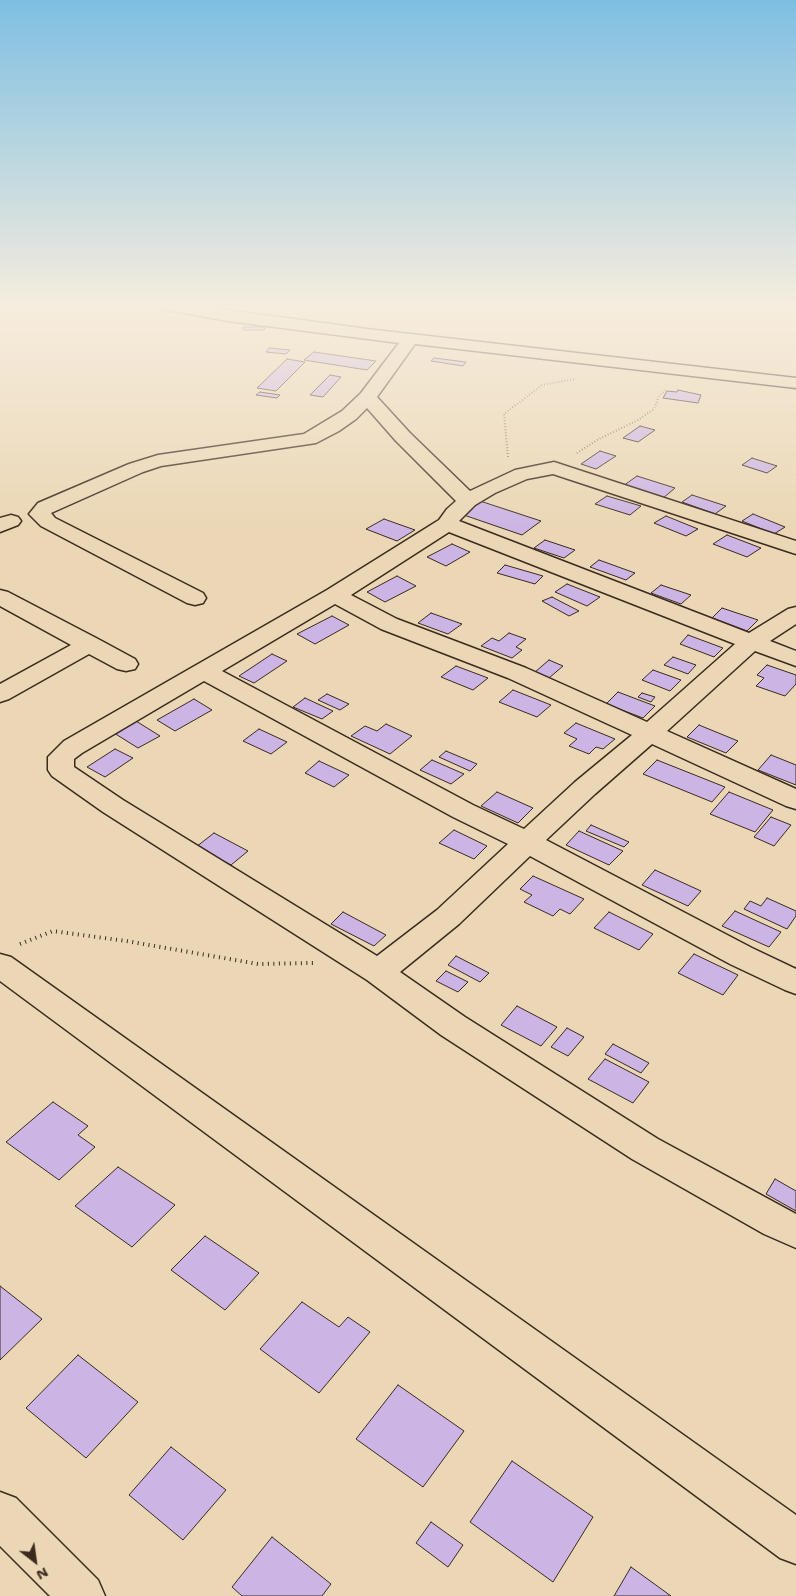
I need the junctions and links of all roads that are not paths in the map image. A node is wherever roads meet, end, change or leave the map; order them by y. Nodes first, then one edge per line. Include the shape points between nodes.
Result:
1 (380, 379) edge
2 (764, 379) edge
3 (796, 383) edge
4 (367, 397) junction
5 (468, 501) junction
6 (447, 524) junction
7 (796, 548) edge
8 (335, 595) junction
9 (0, 597) edge
10 (195, 598) dead end
11 (796, 614) edge
12 (751, 642) junction
13 (90, 644) junction
14 (796, 660) edge
15 (126, 664) dead end
16 (204, 671) junction
17 (0, 694) edge
18 (650, 734) junction
19 (796, 800) edge
20 (529, 843) junction
21 (9, 955) edge
22 (364, 964) junction
23 (796, 982) edge
24 (796, 1232) edge
25 (0, 1514) edge
26 (796, 1542) edge
27 (82, 1596) edge

1 - 4 street
2 - 3 street
4 - 5 street
4 - 10 street via 350,415 309,439 158,461 45,507 39,514 48,522
5 - 6 street
5 - 7 street via 508,479 554,468
6 - 8 street
6 - 12 street
8 - 16 street
8 - 18 street via 389,624 517,673
9 - 13 street
11 - 12 street
12 - 14 street
12 - 18 street
13 - 15 street
13 - 17 street
16 - 20 street
16 - 22 street via 73,747 60,757 60,770
18 - 19 street
18 - 20 street via 585,788
20 - 22 street via 448,917
20 - 23 street
21 - 26 street
22 - 24 street via 453,1026 645,1149
25 - 27 street

